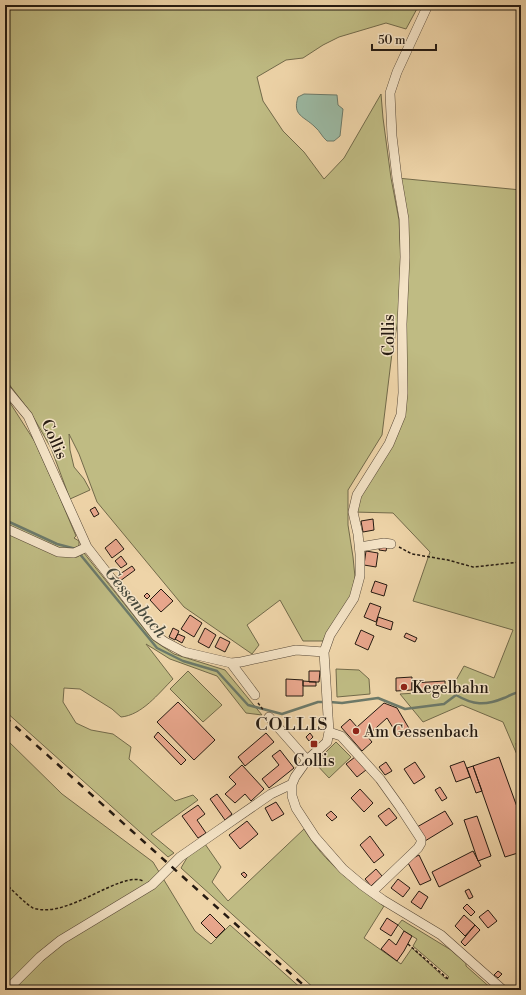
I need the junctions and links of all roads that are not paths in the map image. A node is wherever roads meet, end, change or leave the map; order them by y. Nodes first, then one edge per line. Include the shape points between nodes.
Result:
1 (428, 5) edge
2 (5, 388) edge
3 (5, 528) edge
4 (391, 544) road end
5 (360, 547) junction
6 (81, 550) junction
7 (324, 652) junction
8 (231, 663) junction
9 (256, 699) road end
10 (268, 715) road end
11 (328, 732) junction
12 (307, 760) junction
13 (292, 784) junction
14 (372, 892) junction
15 (7, 990) edge
16 (503, 990) edge

1 - 5 street, Collis via 390,93 392,136 404,220 403,393 401,415 389,444 357,495 353,512
2 - 6 street, Collis via 28,416 70,509
3 - 6 street via 58,552
4 - 5 street
5 - 7 street, Collis via 360,576 354,598 330,635
6 - 8 street via 156,636 184,652
7 - 8 street via 296,650
7 - 11 street, Collis
8 - 9 street
10 - 12 street
11 - 12 street, Collis via 327,742
11 - 14 street via 341,736 380,779 421,839 418,848
12 - 13 street, Collis
13 - 14 street via 296,808 315,837 344,869
13 - 15 street via 271,794 180,857 152,885 61,940
14 - 16 street via 441,935

